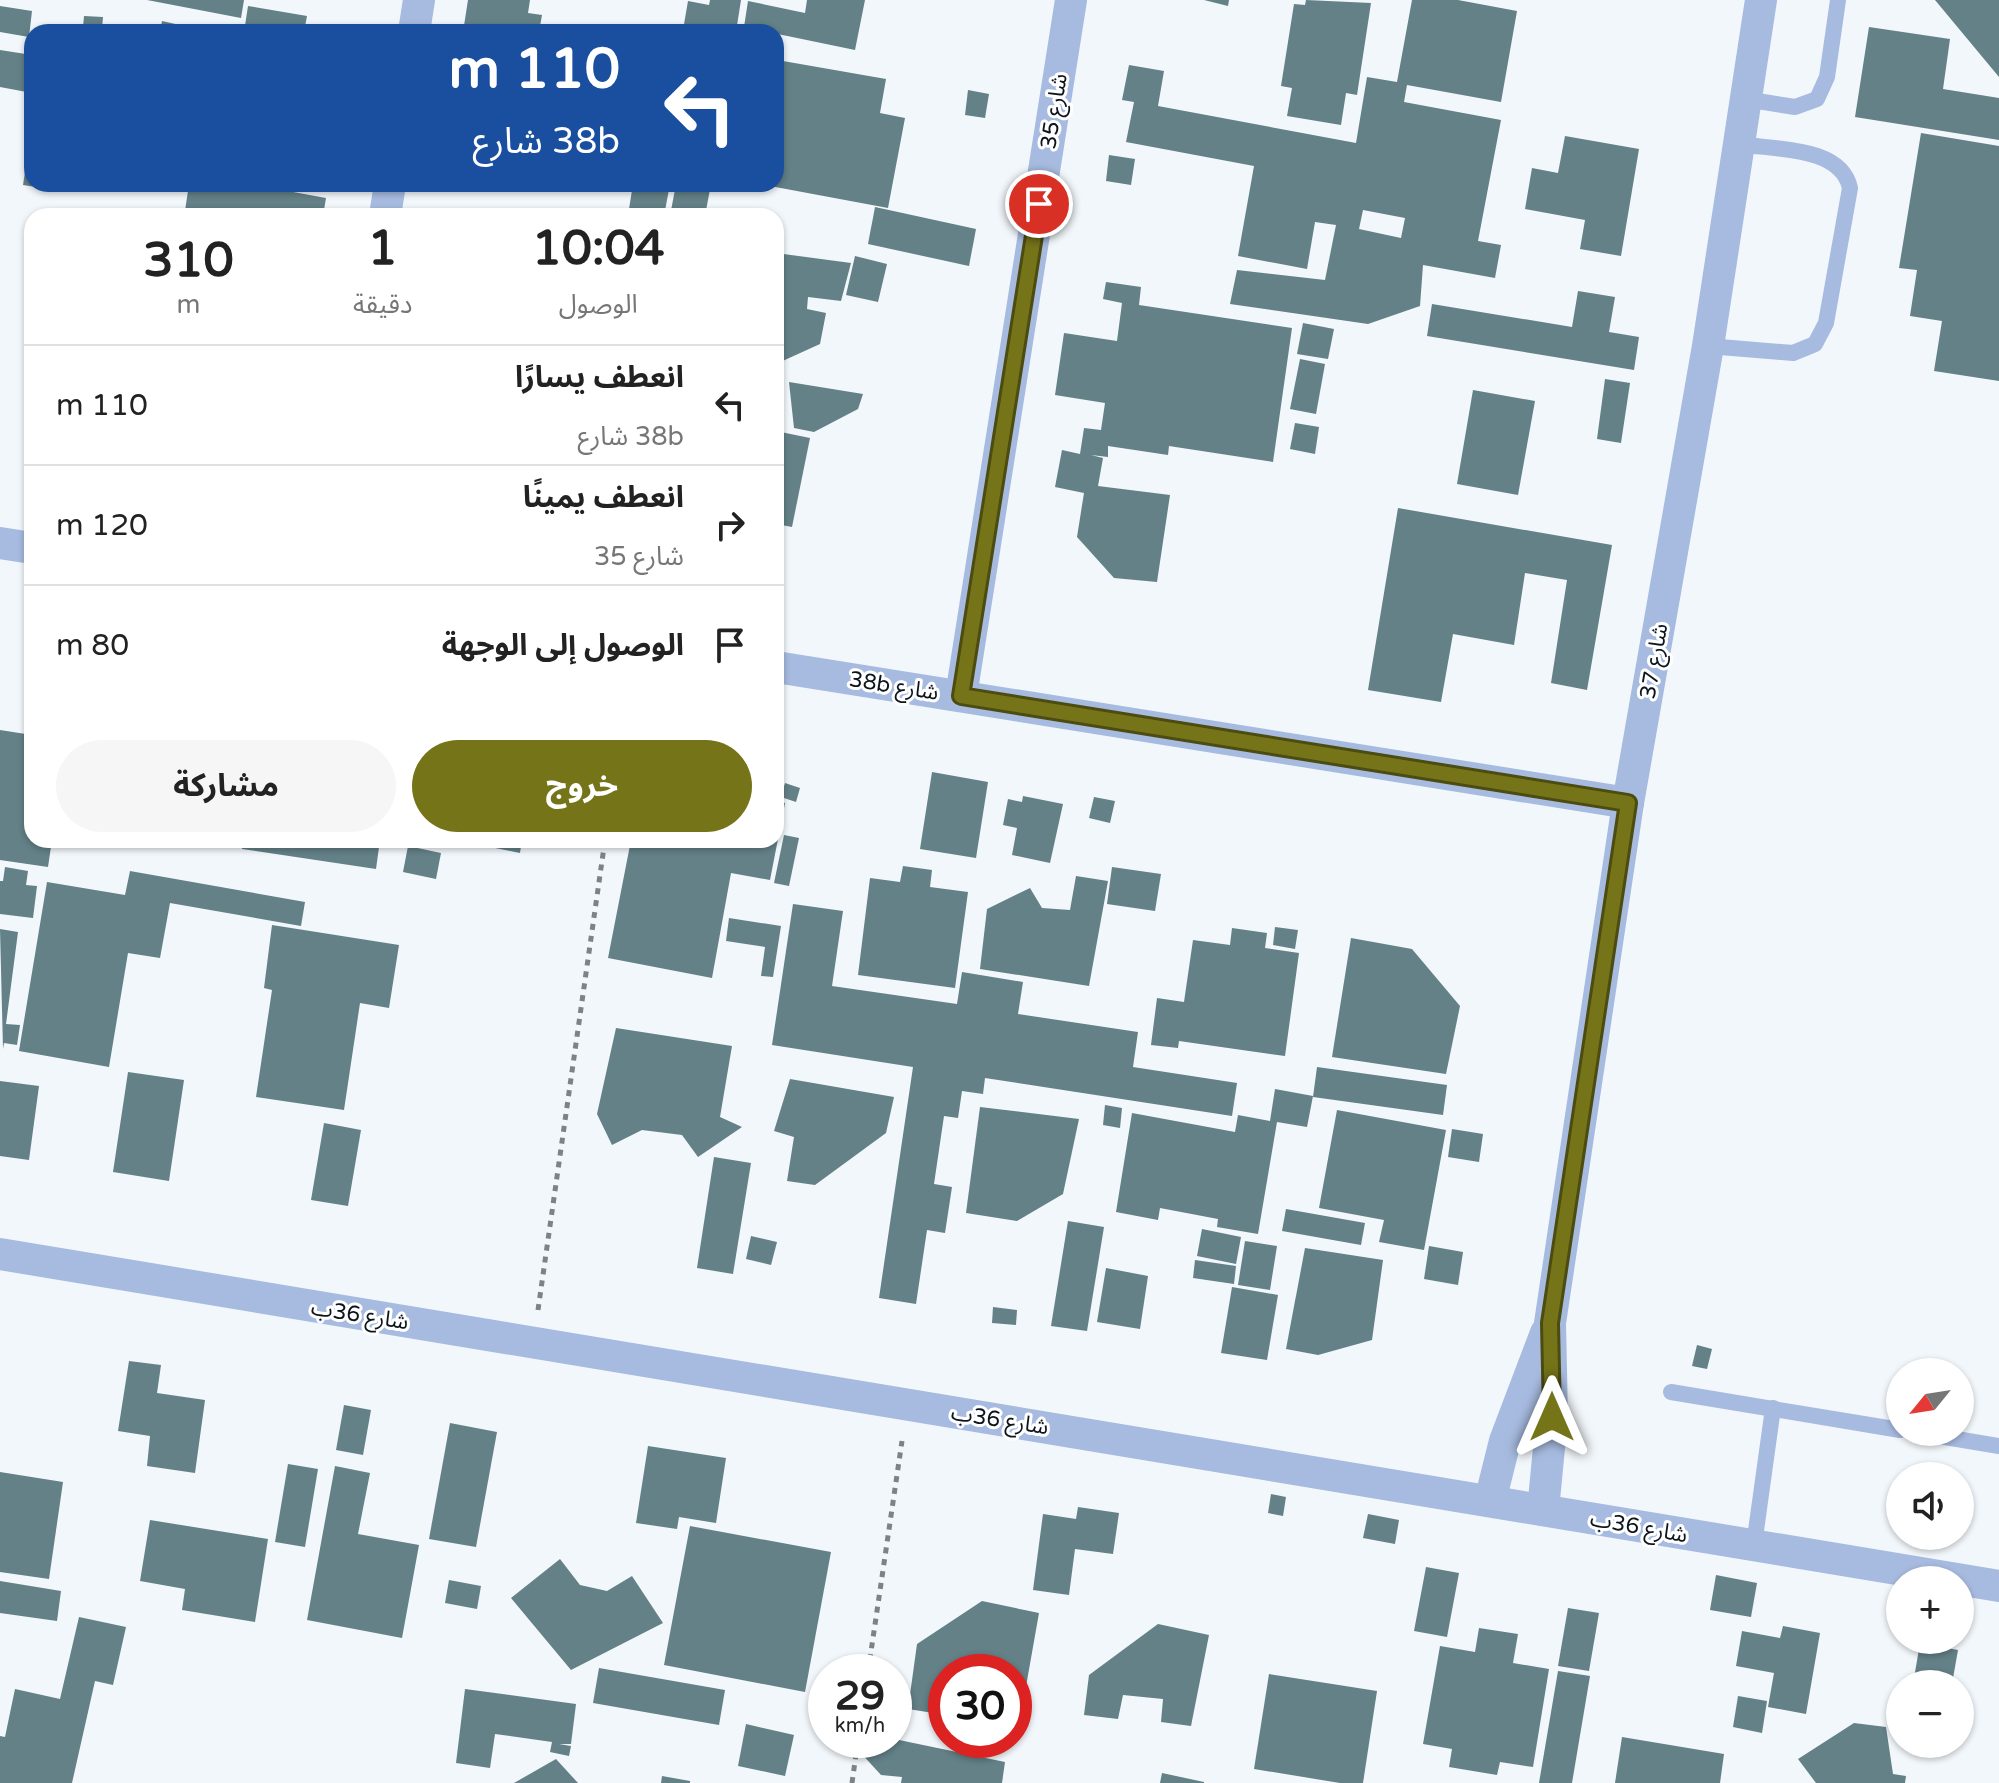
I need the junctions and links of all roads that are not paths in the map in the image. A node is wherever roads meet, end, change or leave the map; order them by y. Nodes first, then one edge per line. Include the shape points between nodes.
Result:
1 (419, 0) edge
2 (1071, 0) edge
3 (1761, 0) edge
4 (1838, 0) edge
5 (415, 24) edge
6 (1745, 99) junction
7 (1740, 144) junction
8 (1708, 346) junction
9 (0, 543) edge
10 (24, 547) edge
11 (784, 668) edge
12 (961, 696) junction
13 (1628, 803) junction
14 (0, 1254) edge
15 (1550, 1323) junction
16 (1671, 1392) dead end
17 (1773, 1408) junction
18 (1886, 1428) edge
19 (1974, 1442) edge
20 (1999, 1446) edge
21 (1490, 1501) junction
22 (1543, 1510) junction
23 (1754, 1545) junction
24 (1999, 1586) edge

1 - 5 street
2 - 12 street, شارع 35
3 - 6 street, شارع 37
4 - 6 lane via 1827,77 1817,99 1795,107
6 - 7 street, شارع 37
7 - 8 street, شارع 37
7 - 8 lane via 1827,158 1843,169 1850,188 1826,323 1815,344 1793,353
8 - 13 street, شارع 37
9 - 10 street
11 - 12 street, 38b شارع
12 - 13 street, 38b شارع
13 - 15 street, شارع 37
14 - 21 street, شارع 36ب
15 - 21 street, شارع 37 via 1510,1428
15 - 22 street, شارع 37 via 1552,1417
16 - 17 lane
17 - 18 lane
17 - 23 lane
19 - 20 lane
21 - 22 street, شارع 36ب
22 - 23 street, شارع 36ب
23 - 24 street, شارع 36ب

